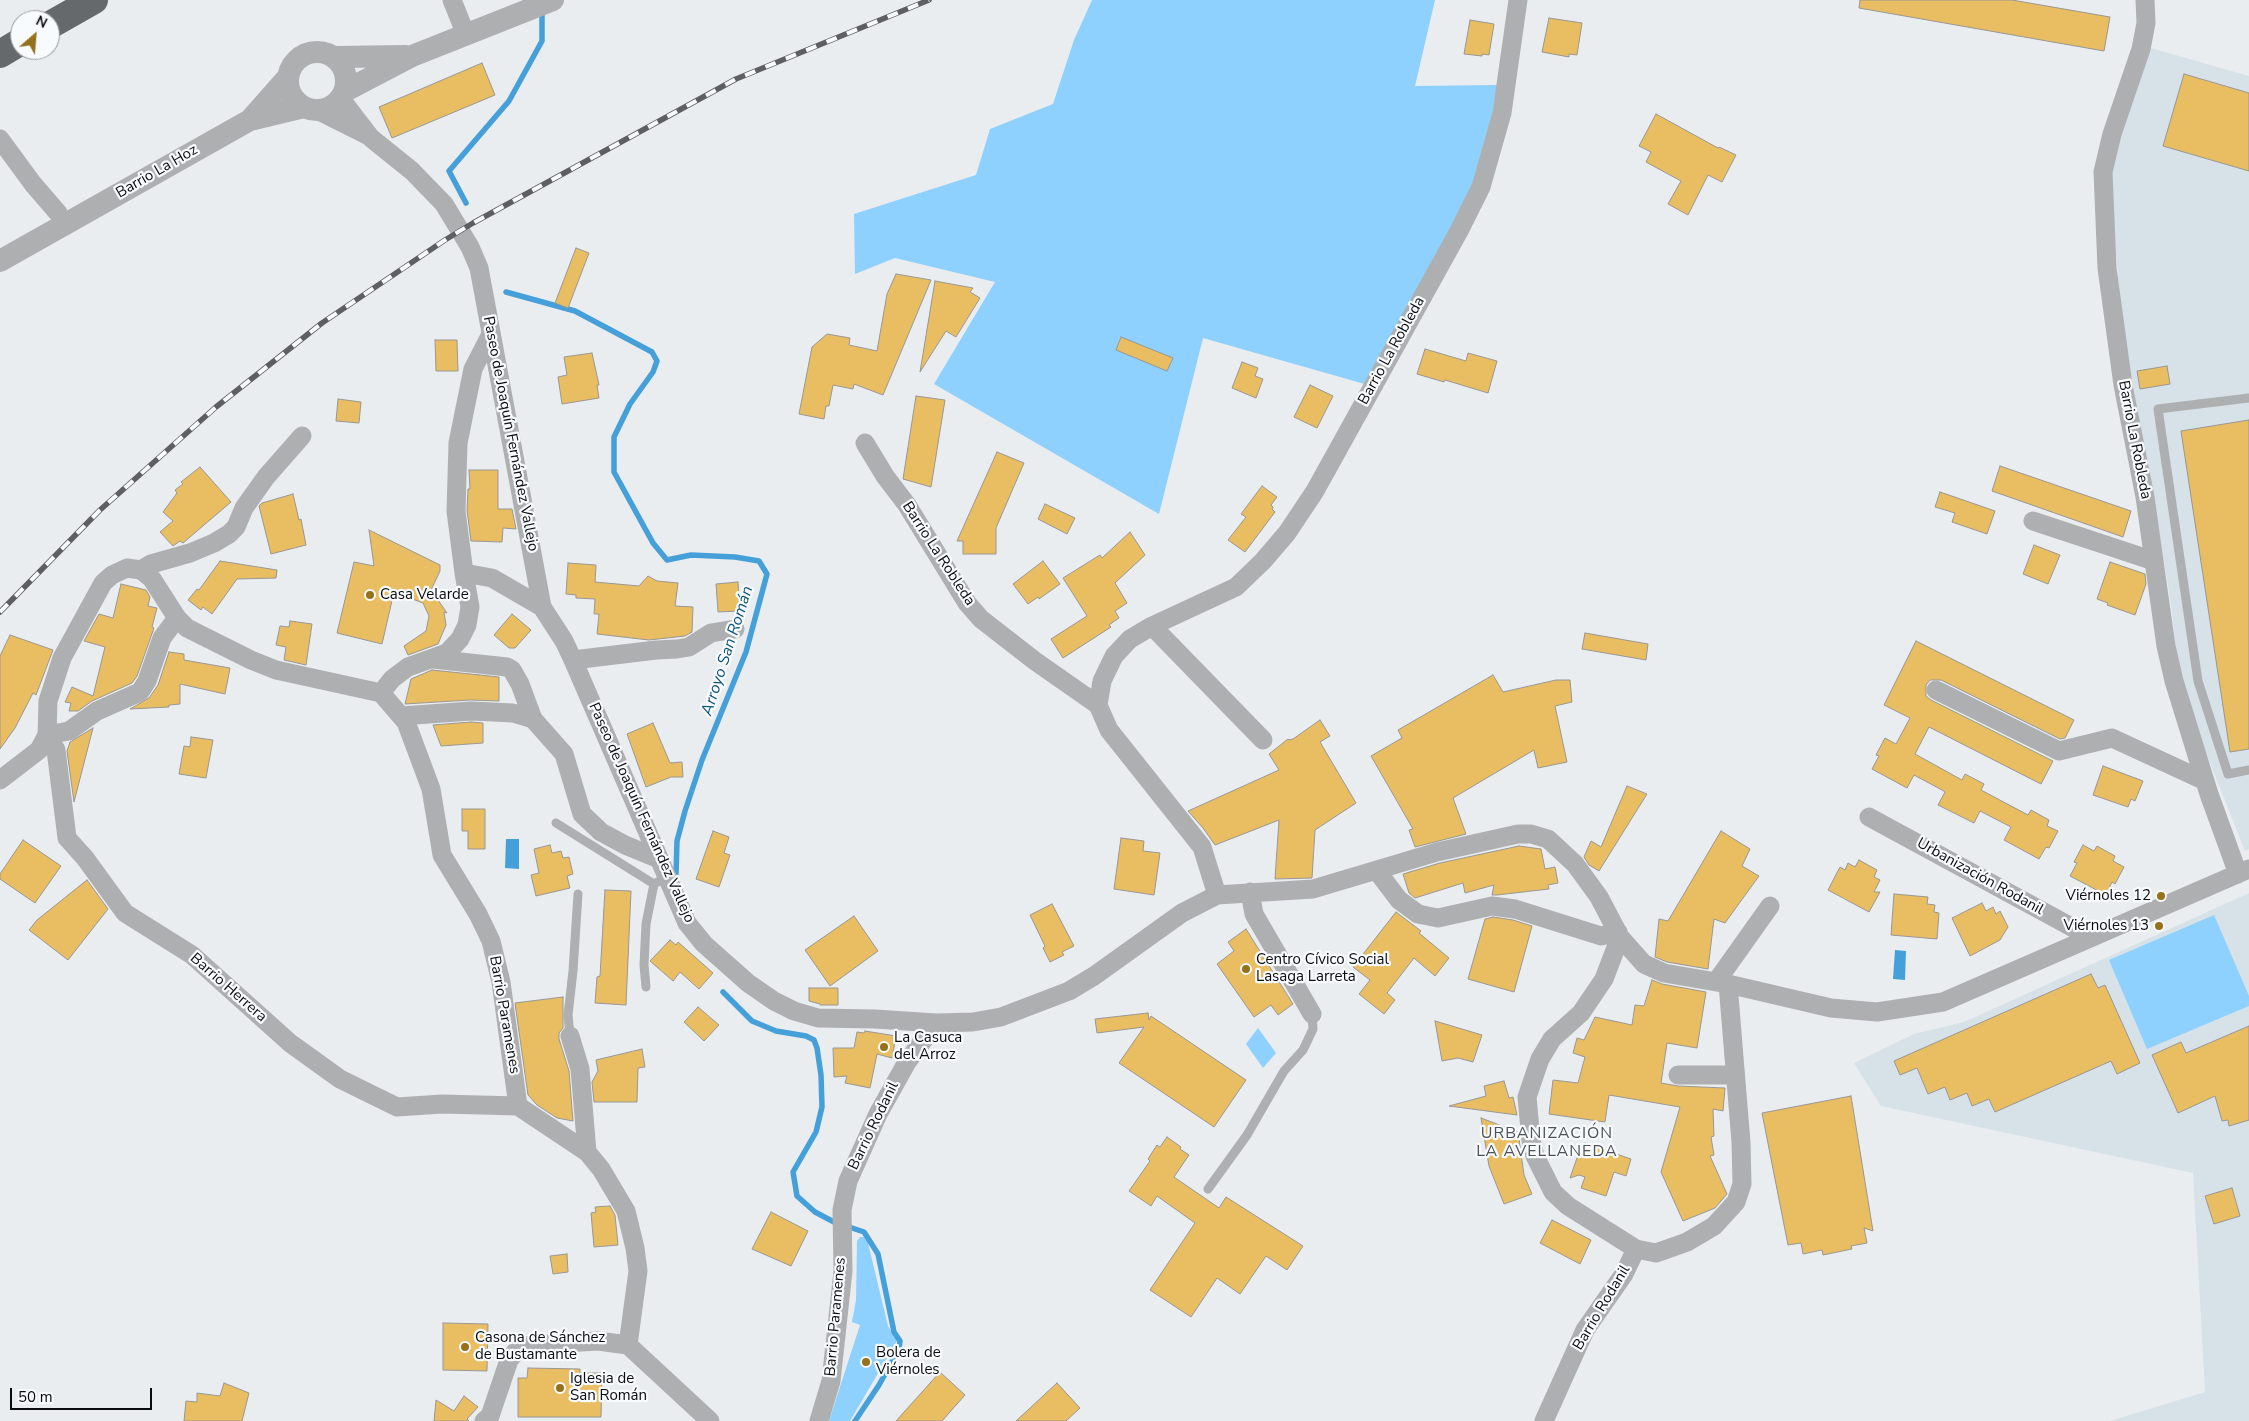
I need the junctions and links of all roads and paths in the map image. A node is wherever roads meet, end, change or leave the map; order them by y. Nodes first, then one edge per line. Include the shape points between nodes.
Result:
1 (94, 0) edge
2 (452, 0) edge
3 (553, 0) edge
4 (1518, 0) edge
5 (2145, 0) edge
6 (60, 19) edge
7 (466, 34) junction
8 (412, 56) junction
9 (334, 57) junction
10 (288, 77) junction
11 (343, 95) junction
12 (311, 108) junction
13 (250, 120) junction
14 (372, 138) junction
15 (0, 139) edge
16 (65, 226) junction
17 (0, 261) edge
18 (491, 334) junction
19 (2249, 398) edge
20 (302, 436) dead end
21 (865, 443) dead end
22 (2033, 521) dead end
23 (2154, 561) junction
24 (141, 570) junction
25 (464, 573) junction
26 (542, 607) junction
27 (177, 618) junction
28 (1152, 626) junction
29 (736, 629) dead end
30 (433, 659) junction
31 (573, 660) junction
32 (1936, 690) dead end
33 (381, 693) junction
34 (1098, 704) junction
35 (401, 716) junction
36 (533, 719) junction
37 (46, 735) junction
38 (1263, 740) dead end
39 (2249, 770) edge
40 (0, 780) edge
41 (2205, 781) junction
42 (1870, 817) dead end
43 (556, 823) dead end
44 (659, 859) junction
45 (1377, 871) junction
46 (2244, 872) edge
47 (660, 880) junction
48 (1250, 892) junction
49 (578, 894) dead end
50 (1217, 895) junction
51 (1770, 906) dead end
52 (1619, 934) junction
53 (2090, 937) junction
54 (1722, 983) junction
55 (646, 987) dead end
56 (1312, 1014) joint
57 (936, 1023) junction
58 (570, 1036) joint
59 (1678, 1075) dead end
60 (1735, 1075) junction
61 (518, 1106) junction
62 (587, 1152) junction
63 (1208, 1189) dead end
64 (842, 1210) joint
65 (1636, 1249) junction
66 (628, 1346) junction
67 (490, 1419) edge
68 (710, 1421) edge
69 (819, 1421) edge
70 (1544, 1421) edge

1 - 6 highway
2 - 7 street
3 - 7 street
4 - 28 street, Barrio La Robleda via 1502,113 1481,187 1315,491 1287,533 1236,587
5 - 23 street, Barrio La Robleda via 2146,23 2141,49 2112,134 2103,182 2107,268 2123,385
7 - 8 street
8 - 9 street
8 - 11 street
9 - 10 street via 325,53 306,54 297,60
9 - 11 street via 346,74
10 - 12 street via 293,97
10 - 13 street, Barrio La Hoz
11 - 12 street via 326,109
11 - 14 street, Paseo de Joaquín Fernández Vallejo
12 - 13 street, Barrio La Hoz
12 - 14 street, Paseo de Joaquín Fernández Vallejo
13 - 16 street, Barrio La Hoz
14 - 18 street, Paseo de Joaquín Fernández Vallejo via 412,171 444,204 479,268
15 - 16 street
16 - 17 street, Barrio La Hoz
18 - 25 street via 473,369 458,443 456,510
18 - 26 street, Paseo de Joaquín Fernández Vallejo
19 - 39 lane via 2158,409 2198,681 2228,774
20 - 24 street, Barrio Herrera via 266,477 229,534
21 - 34 street, Barrio La Robleda via 967,603 981,619
22 - 23 street
23 - 41 street, Barrio La Robleda via 2174,681
24 - 27 street via 152,579
24 - 37 street, Barrio Herrera via 127,568 103,582 62,658 48,701
25 - 26 street via 492,578
25 - 30 street via 470,607 467,625 447,653
26 - 31 street, Paseo de Joaquín Fernández Vallejo
27 - 33 street via 187,628 276,670
27 - 37 street via 162,638 140,692 97,711 69,731
28 - 34 street, Barrio La Robleda via 1130,639 1114,656 1102,681
28 - 38 street
29 - 31 street via 711,633 689,647
30 - 33 street via 408,667 392,678
30 - 36 street via 508,667 520,684
31 - 44 street, Paseo de Joaquín Fernández Vallejo
32 - 41 street via 2059,751 2112,738
33 - 35 street
34 - 50 street via 1109,730 1202,848
35 - 36 street via 470,711
35 - 61 street, Barrio Paramenes via 431,789 442,854 478,914 490,941 501,982
36 - 44 street via 564,754 582,814 590,824 625,845
37 - 40 street via 39,750
37 - 61 street, Barrio Herrera via 56,750 67,838 125,913 192,955 290,1043 340,1079 397,1107 442,1104
41 - 46 street, Barrio La Robleda
42 - 53 street, Urbanización Rodanil
43 - 47 lane
44 - 47 street, Paseo de Joaquín Fernández Vallejo
45 - 48 street, Paseo de Joaquín Fernández Vallejo via 1313,889
45 - 52 street via 1399,900 1418,914 1438,918 1492,906 1516,909 1601,936
45 - 52 street, Paseo de Joaquín Fernández Vallejo via 1437,852 1518,834 1539,835 1553,842 1575,864 1599,897
46 - 53 street, Paseo de Joaquín Fernández Vallejo
47 - 55 lane via 646,924
47 - 57 street, Paseo de Joaquín Fernández Vallejo via 704,944 774,1001 818,1018
48 - 50 street, Paseo de Joaquín Fernández Vallejo
48 - 56 street via 1254,914
49 - 58 lane via 568,1015
50 - 57 street, Paseo de Joaquín Fernández Vallejo via 1182,913 1094,976 1069,990 1001,1017
51 - 54 street
52 - 54 street, Paseo de Joaquín Fernández Vallejo via 1644,964 1664,973
52 - 65 street, Barrio Rodanil via 1604,979 1581,1013 1552,1039 1540,1059 1528,1096 1535,1156 1553,1192 1568,1206
53 - 54 street, Paseo de Joaquín Fernández Vallejo via 1943,1002 1899,1010 1877,1012 1830,1008
54 - 60 street, Barrio Rodanil
56 - 63 lane via 1313,1029 1303,1050 1284,1071 1247,1135
57 - 64 street, Barrio Rodanil via 907,1062 878,1114 848,1181
58 - 62 street via 580,1069
59 - 60 street
60 - 65 street, Barrio Rodanil via 1742,1184 1736,1202 1714,1226 1687,1242 1656,1253
61 - 62 street
62 - 66 street via 626,1211 635,1248 638,1271
64 - 69 street, Barrio Paramenes via 843,1271 831,1381
65 - 70 street, Barrio Rodanil via 1624,1274 1585,1330
66 - 67 street via 598,1341 569,1342 530,1345 517,1350 509,1360
66 - 68 street

